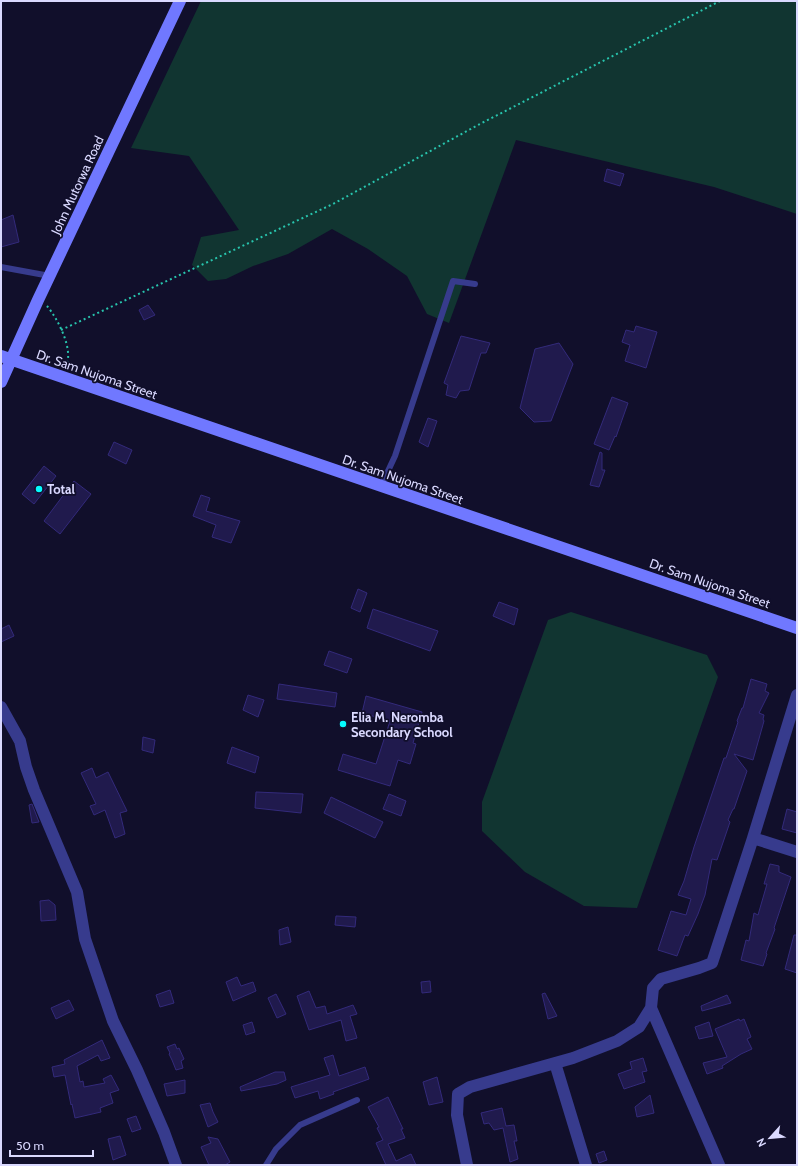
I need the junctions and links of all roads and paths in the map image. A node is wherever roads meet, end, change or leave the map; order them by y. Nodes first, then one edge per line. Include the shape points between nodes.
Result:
1 (180, 1) edge
2 (720, 1) edge
3 (1, 267) edge
4 (50, 276) junction
5 (476, 284) dead end
6 (38, 300) junction
7 (61, 330) junction
8 (6, 358) edge
9 (61, 376) junction
10 (1, 382) edge
11 (381, 486) junction
12 (797, 628) edge
13 (797, 696) edge
14 (1, 707) edge
15 (753, 838) junction
16 (797, 852) edge
17 (651, 1008) junction
18 (555, 1063) junction
19 (357, 1100) dead end
20 (176, 1165) edge
21 (266, 1165) edge
22 (467, 1165) edge
23 (586, 1165) edge
24 (719, 1165) edge

1 - 4 street, John Mutorwa Road
2 - 7 path via 478,125 333,204
3 - 4 lane
4 - 6 street, John Mutorwa Road
5 - 11 lane via 453,281 394,456
6 - 7 path via 48,306
6 - 8 street, John Mutorwa Road
7 - 9 path via 68,349 68,362
8 - 9 street, Dr. Sam Nujoma Street
8 - 10 street, John Mutorwa Road
9 - 11 street, Dr. Sam Nujoma Street
11 - 12 street, Dr. Sam Nujoma Street
13 - 15 street
14 - 20 street via 20,741 34,790 77,892 85,939 113,1021 137,1070
15 - 16 street
15 - 17 street via 712,963 661,979 653,988
17 - 18 street via 640,1027 617,1041
17 - 24 street
18 - 22 street via 470,1087 458,1094 457,1115
18 - 23 street
19 - 21 lane via 300,1125 276,1149

